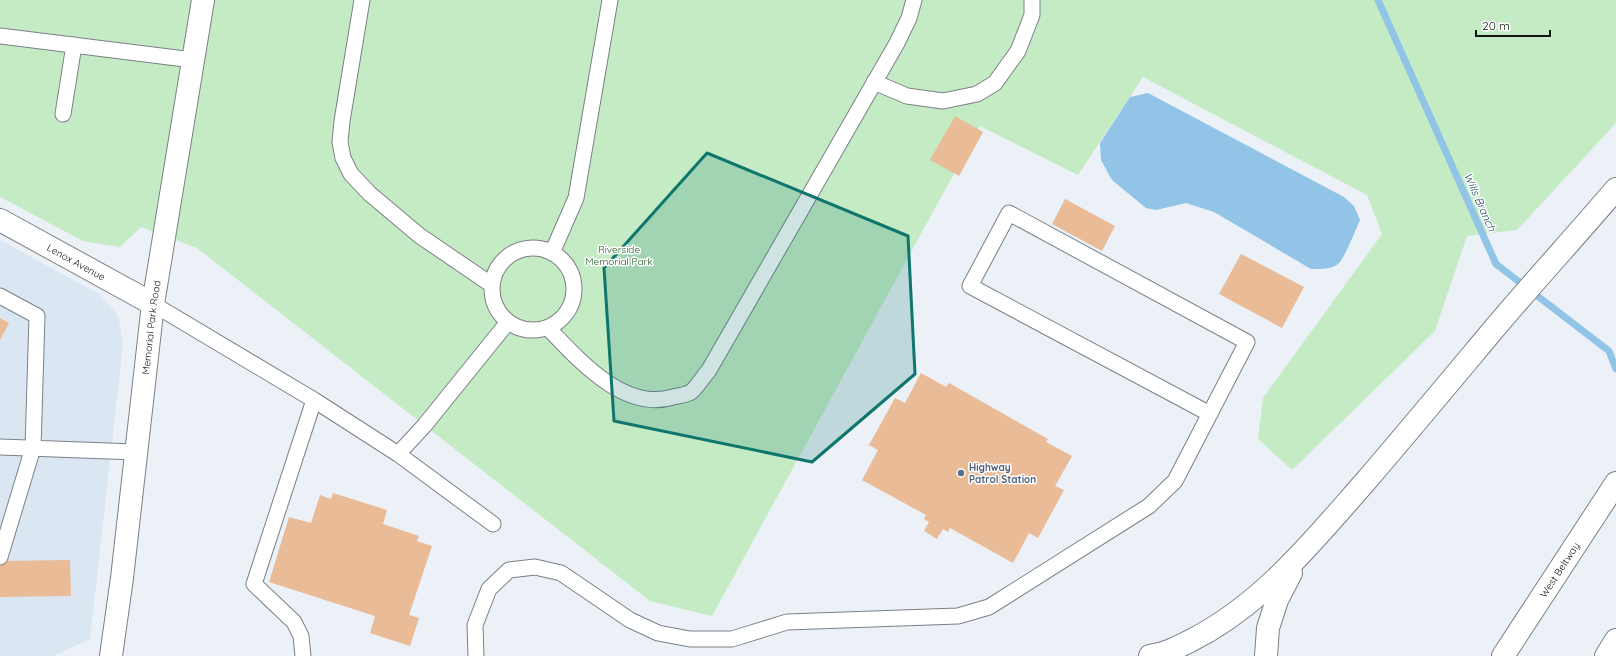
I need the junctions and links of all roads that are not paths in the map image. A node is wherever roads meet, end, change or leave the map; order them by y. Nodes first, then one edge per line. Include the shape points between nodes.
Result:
1 (203, 0) edge
2 (362, 0) edge
3 (610, 0) edge
4 (914, 0) edge
5 (1032, 0) edge
6 (0, 36) edge
7 (74, 45) junction
8 (193, 60) junction
9 (874, 82) junction
10 (64, 114) dead end
11 (1616, 189) edge
12 (0, 220) edge
13 (552, 253) junction
14 (492, 285) junction
15 (0, 296) edge
16 (153, 304) junction
17 (508, 322) junction
18 (548, 328) junction
19 (314, 400) junction
20 (1210, 414) junction
21 (0, 447) edge
22 (33, 448) junction
23 (136, 452) junction
24 (398, 454) junction
25 (1616, 483) edge
26 (493, 524) dead end
27 (1301, 554) junction
28 (0, 557) edge
29 (1616, 640) edge
30 (111, 656) edge
31 (303, 656) edge
32 (476, 656) edge
33 (1150, 656) edge
34 (1266, 656) edge
35 (1503, 656) edge
36 (1606, 656) edge

1 - 8 main road, Memorial Park Road
2 - 14 lane via 342,121 340,142 343,158 351,174 370,194 420,236
3 - 13 lane via 576,198
4 - 9 lane via 900,37
5 - 9 lane via 1032,15 1018,51 995,83 978,94 943,101 907,96
6 - 7 lane
7 - 8 lane
7 - 10 lane
8 - 16 main road, Memorial Park Road
9 - 18 lane via 708,370 690,392 666,399 647,400 624,392 578,360
11 - 27 main road
12 - 16 main road, Lenox Avenue
13 - 14 lane via 526,249 513,253 495,272
13 - 18 lane via 570,272 574,284 569,310 560,321
14 - 17 lane via 493,299 499,312
15 - 22 lane via 38,316
16 - 19 lane
16 - 23 main road, Memorial Park Road
17 - 18 lane via 520,328
17 - 24 lane via 424,426
19 - 24 lane
19 - 31 lane via 254,584 294,622 301,636
20 - 20 lane via 1247,342 1009,213 970,286
20 - 32 lane via 1175,481 1149,506 989,607 958,616 787,622 732,639 690,639 658,633 630,620 561,574 535,567 509,570 489,589 475,624
21 - 22 lane
22 - 23 lane
22 - 28 lane
23 - 30 main road, Memorial Park Road
24 - 26 lane
25 - 35 main road, West Beltway
27 - 33 main road via 1260,594 1212,630 1164,654
27 - 34 main road via 1277,600 1268,628
29 - 36 main road

